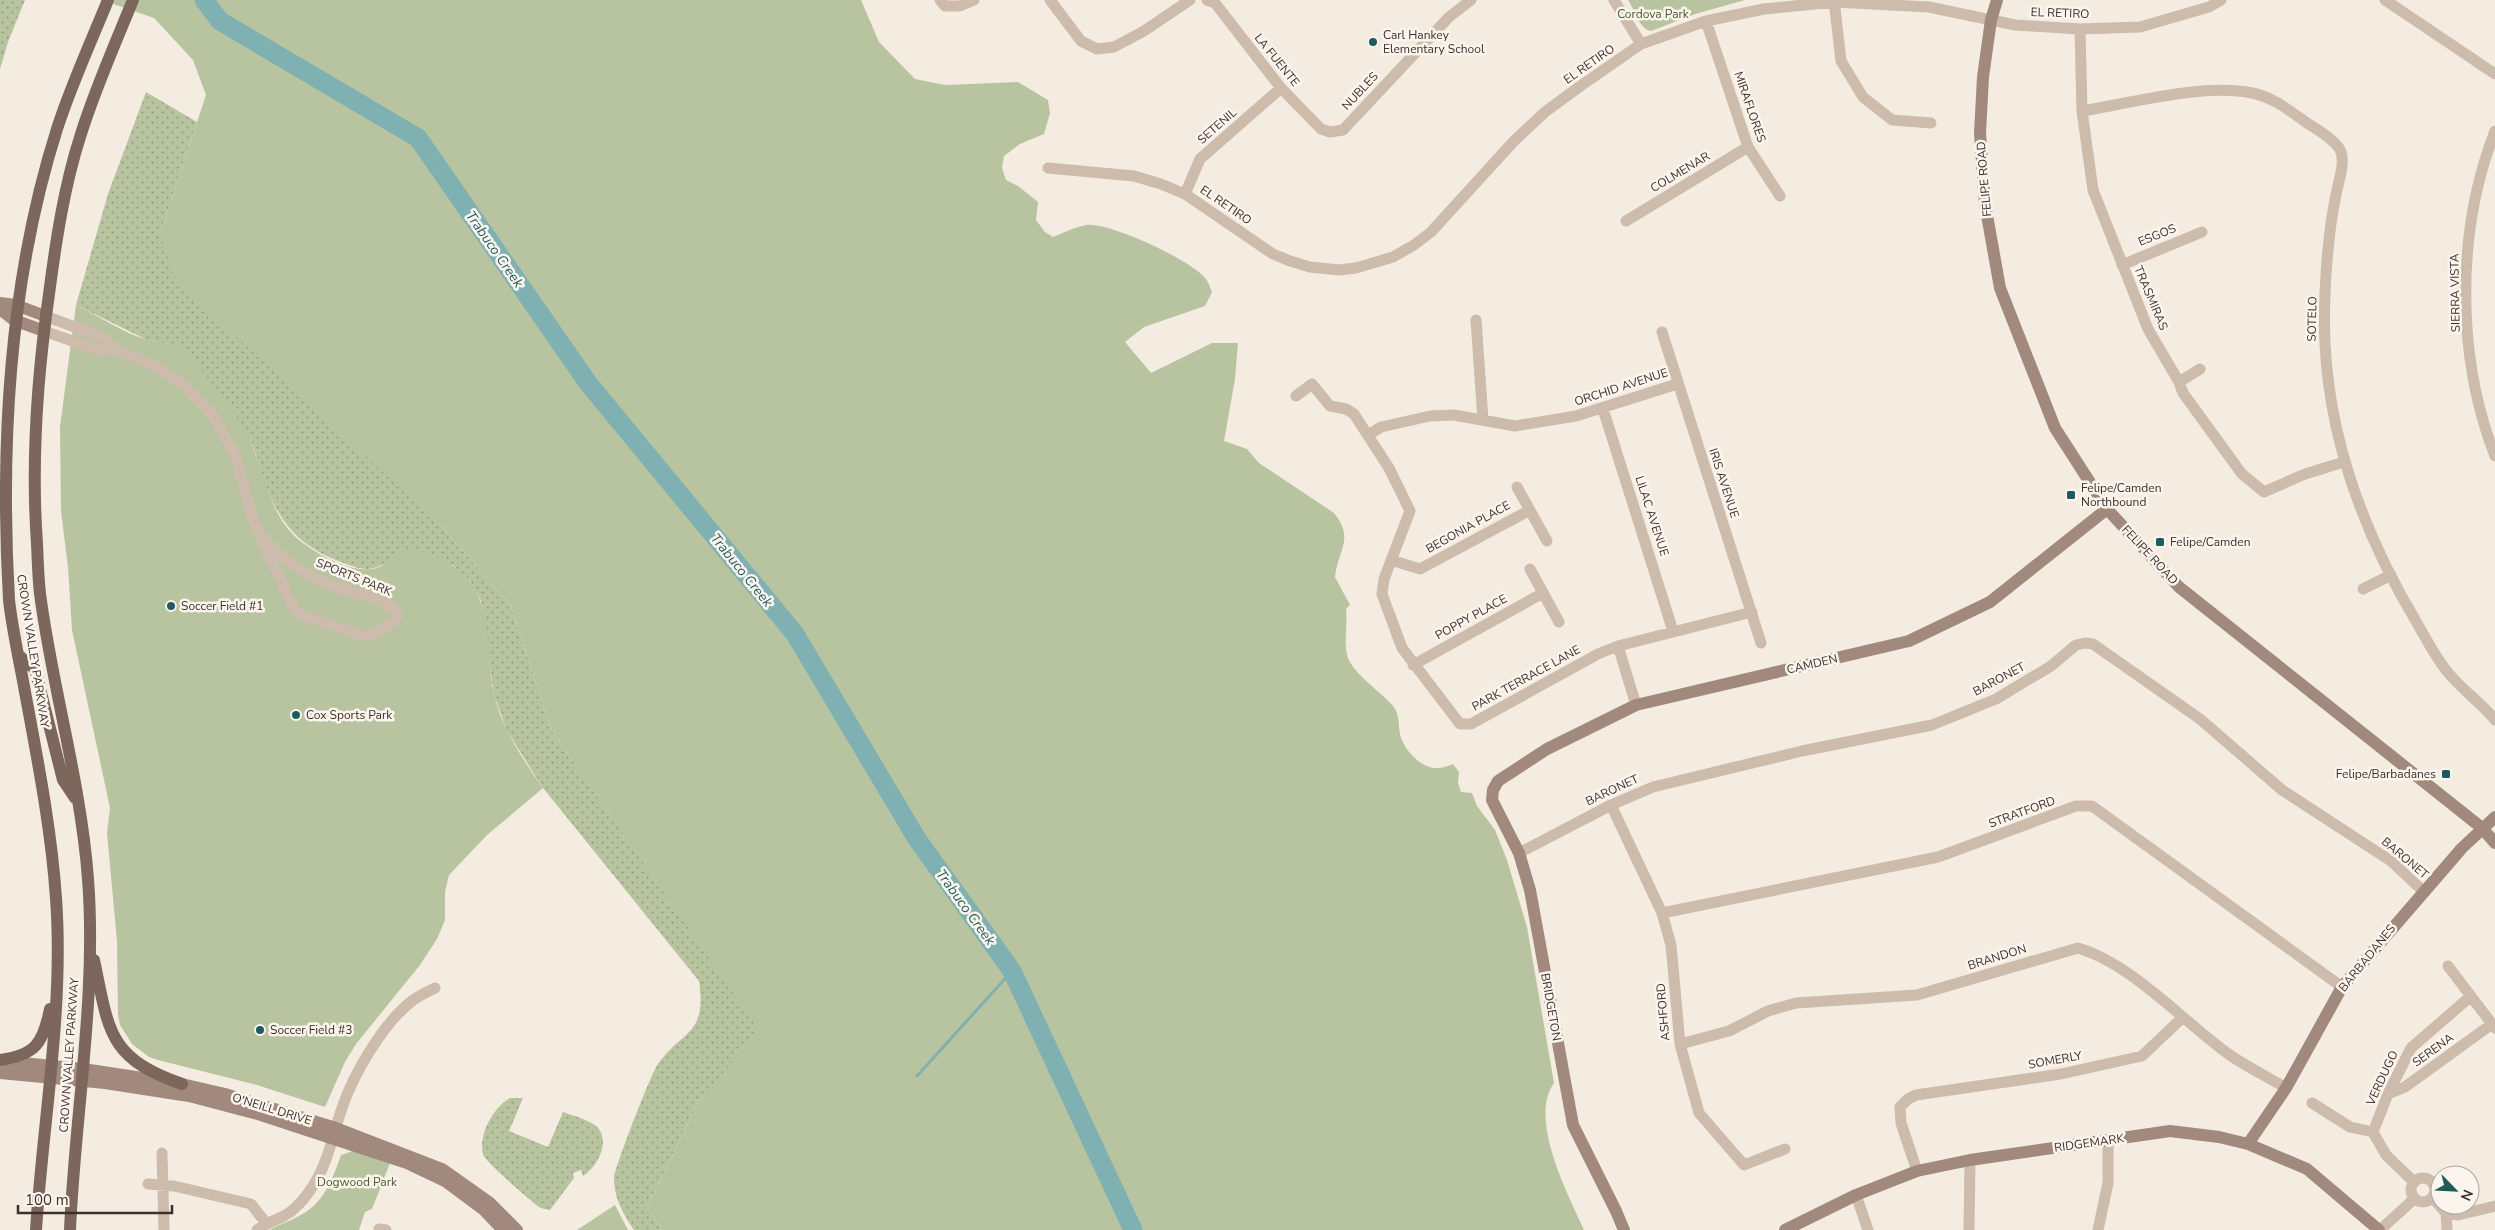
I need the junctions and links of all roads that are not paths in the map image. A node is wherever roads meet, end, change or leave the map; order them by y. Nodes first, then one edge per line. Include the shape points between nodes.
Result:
1 (108, 0) edge
2 (133, 0) edge
3 (940, 0) edge
4 (974, 0) edge
5 (1050, 0) edge
6 (1190, 0) edge
7 (1207, 0) edge
8 (1470, 0) edge
9 (1614, 0) edge
10 (1997, 0) edge
11 (2221, 0) edge
12 (2385, 0) edge
13 (1834, 1) edge
14 (1991, 20) junction
15 (1706, 21) junction
16 (2080, 29) junction
17 (1641, 44) junction
18 (2495, 74) edge
19 (1281, 88) junction
20 (2082, 111) junction
21 (1931, 122) dead end
22 (2495, 131) edge
23 (1330, 132) joint
24 (1748, 147) junction
25 (1048, 168) dead end
26 (1186, 194) junction
27 (1780, 196) dead end
28 (1626, 221) dead end
29 (2202, 232) dead end
30 (2122, 264) junction
31 (0, 303) edge
32 (16, 305) junction
33 (0, 309) edge
34 (45, 316) junction
35 (14, 320) junction
36 (1476, 320) dead end
37 (44, 331) junction
38 (1662, 332) dead end
39 (113, 348) junction
40 (2200, 368) dead end
41 (2179, 382) junction
42 (1678, 384) junction
43 (1296, 396) dead end
44 (1603, 409) junction
45 (1483, 420) junction
46 (1368, 435) junction
47 (2495, 456) edge
48 (2344, 462) junction
49 (1517, 487) dead end
50 (2107, 509) junction
51 (1530, 510) junction
52 (260, 535) junction
53 (1547, 541) dead end
54 (1391, 560) junction
55 (1530, 569) dead end
56 (2391, 575) junction
57 (2363, 589) dead end
58 (1543, 593) junction
59 (1752, 612) junction
60 (1559, 622) dead end
61 (1673, 631) junction
62 (1761, 643) dead end
63 (1618, 646) junction
64 (18, 655) junction
65 (1413, 665) junction
66 (1636, 704) junction
67 (2495, 720) edge
68 (1498, 782) joint
69 (78, 801) junction
70 (1611, 805) junction
71 (2495, 817) edge
72 (2482, 828) junction
73 (2495, 843) edge
74 (1519, 853) junction
75 (2424, 892) junction
76 (1662, 913) junction
77 (90, 941) junction
78 (2448, 966) dead end
79 (57, 972) junction
80 (2342, 987) junction
81 (435, 988) dead end
82 (2471, 996) junction
83 (2182, 1018) junction
84 (2494, 1026) edge
85 (1680, 1044) junction
86 (0, 1060) edge
87 (52, 1072) junction
88 (0, 1073) edge
89 (83, 1075) junction
90 (182, 1084) junction
91 (2286, 1088) junction
92 (2388, 1094) junction
93 (2312, 1103) dead end
94 (2373, 1132) junction
95 (334, 1133) junction
96 (2108, 1140) junction
97 (2248, 1144) junction
98 (1785, 1149) dead end
99 (162, 1153) dead end
100 (1970, 1160) junction
101 (1917, 1171) junction
102 (2430, 1180) edge
103 (2414, 1182) junction
104 (148, 1184) dead end
105 (161, 1185) junction
106 (1856, 1195) junction
107 (2414, 1198) junction
108 (2430, 1200) edge
109 (2495, 1206) edge
110 (2480, 1210) edge
111 (2446, 1215) edge
112 (262, 1226) edge
113 (2447, 1229) edge
114 (36, 1230) edge
115 (70, 1230) edge
116 (164, 1230) edge
117 (503, 1230) edge
118 (517, 1230) edge
119 (1624, 1230) edge
120 (1785, 1230) edge
121 (1868, 1230) edge
122 (1970, 1230) edge
123 (2098, 1230) edge
124 (2379, 1230) edge

1 - 32 main road, CROWN VALLEY PARKWAY via 58,127 42,183
2 - 34 main road, CROWN VALLEY PARKWAY via 80,136 58,230
3 - 4 street via 945,6 960,6
5 - 6 street via 1081,41 1097,50 1114,48
7 - 19 street, LA FUENTE via 1215,3
8 - 23 street, NUBLES via 1449,17 1343,130
9 - 17 street
10 - 14 street, FELIPE ROAD
11 - 16 street, EL RETIRO via 2209,7 2140,27
12 - 18 street
13 - 14 street, EL RETIRO via 1929,7
13 - 15 street, EL RETIRO
13 - 21 street via 1841,61 1863,96 1892,120
14 - 16 street, EL RETIRO via 2015,25
14 - 50 street, FELIPE ROAD via 1983,76 1980,133 1985,204 2000,288 2055,428
15 - 17 street, EL RETIRO
15 - 24 street, MIRAFLORES
16 - 20 street, TRASMIRAS
17 - 26 street, EL RETIRO via 1545,112 1514,141 1431,232 1393,257 1339,270 1303,265 1273,254
19 - 23 street, LA FUENTE via 1321,129
19 - 26 street, SETENIL via 1200,159
20 - 30 street, TRASMIRAS via 2093,190
20 - 48 street, SOTELO via 2216,91 2253,93 2281,104 2338,146 2343,156 2329,251 2325,344 2334,425
22 - 47 street, SIERRA VISTA via 2471,225 2466,311 2472,371
24 - 27 street, MIRAFLORES
24 - 28 street, COLMENAR
25 - 26 street, EL RETIRO via 1134,176
29 - 30 street, ESGOS
30 - 41 street, TRASMIRAS via 2148,329
31 - 32 street
32 - 34 street
32 - 35 main road, CROWN VALLEY PARKWAY
33 - 35 street
34 - 37 main road, CROWN VALLEY PARKWAY
34 - 39 street, SPORTS PARK via 102,337
35 - 37 street
35 - 64 main road, CROWN VALLEY PARKWAY via 6,386 2,515 9,603
36 - 45 street
37 - 39 street, SPORTS PARK via 98,350
37 - 69 main road, CROWN VALLEY PARKWAY via 34,444 40,598
38 - 42 street, IRIS AVENUE
39 - 52 street, SPORTS PARK via 164,370 190,390 212,414 235,454
40 - 41 street
41 - 48 street, TRASMIRAS via 2213,437 2242,474 2264,492
42 - 44 street, ORCHID AVENUE
42 - 59 street, IRIS AVENUE
43 - 46 street via 1314,385 1330,406 1354,414
44 - 45 street, ORCHID AVENUE via 1515,426
44 - 61 street, LILAC AVENUE
45 - 46 street, ORCHID AVENUE via 1454,415 1413,418 1381,427
46 - 54 street, PARK TERRACE LANE via 1410,511
48 - 56 street, SOTELO via 2357,502
49 - 51 street, BEGONIA PLACE
50 - 66 street, CAMDEN via 1990,602 1910,641
50 - 72 street, FELIPE ROAD via 2180,588
51 - 53 street, BEGONIA PLACE
51 - 54 street, BEGONIA PLACE via 1420,569
52 - 52 street, SPORTS PARK via 298,614 362,636 393,625 398,614 386,603 308,574 285,560
54 - 65 street, PARK TERRACE LANE via 1382,594 1402,648
55 - 58 street
56 - 57 street
56 - 67 street, SOTELO via 2450,675
58 - 60 street
58 - 65 street, POPPY PLACE
59 - 61 street, PARK TERRACE LANE
59 - 62 street, IRIS AVENUE
61 - 63 street, PARK TERRACE LANE
63 - 65 street, PARK TERRACE LANE via 1465,725 1457,722
63 - 66 street
64 - 69 main road via 35,669 63,780
64 - 79 main road, CROWN VALLEY PARKWAY via 41,779 56,898
66 - 68 street, CAMDEN via 1547,749
68 - 74 street, BRIDGETON via 1492,800
69 - 77 main road, CROWN VALLEY PARKWAY via 88,879
70 - 74 street, BARONET
70 - 75 street, BARONET via 1653,786 1708,772 1932,725 1996,699 2085,643 2092,644 2200,719 2282,790 2391,861
70 - 76 street, ASHFORD
71 - 72 street, BARBADANES
72 - 73 street, FELIPE ROAD
72 - 75 street, BARBADANES
74 - 119 street, BRIDGETON via 1530,890 1573,1124
75 - 80 street, BARBADANES
76 - 80 street, STRATFORD via 1938,857 2076,806 2092,806
76 - 85 street, ASHFORD via 1671,945
77 - 89 main road, CROWN VALLEY PARKWAY
77 - 90 main road via 104,1010 114,1037 139,1066
78 - 82 street
79 - 86 main road via 46,1027 35,1047 27,1054
79 - 87 main road, CROWN VALLEY PARKWAY
80 - 91 street, BARBADANES
81 - 95 street via 407,1006 372,1048 342,1106
82 - 84 street
82 - 92 street, VERDUGO via 2411,1048
83 - 85 street, BRANDON via 2148,989 2096,953 2071,948 1917,995 1796,1003 1768,1012 1730,1031
83 - 91 street, BRANDON via 2228,1054
83 - 101 street, SOMERLY via 2142,1056 2061,1074 1908,1098 1900,1107 1901,1123
84 - 92 street, SERENA via 2405,1088
85 - 98 street, ASHFORD via 1699,1113 1744,1166
86 - 87 street, O'NEILL DRIVE
87 - 88 street, O'NEILL DRIVE
87 - 89 street, O'NEILL DRIVE
87 - 114 main road, CROWN VALLEY PARKWAY
89 - 90 street, O'NEILL DRIVE
89 - 95 street, O'NEILL DRIVE via 189,1096
89 - 115 main road, CROWN VALLEY PARKWAY
90 - 95 street, O'NEILL DRIVE via 225,1094
91 - 97 street, BARBADANES
92 - 94 street, VERDUGO
93 - 94 street via 2350,1128
94 - 103 street via 2386,1155
95 - 112 street via 325,1163 313,1186 286,1215
95 - 117 street, O'NEILL DRIVE via 445,1181 484,1210
95 - 118 street, O'NEILL DRIVE via 412,1156 442,1169 490,1203
96 - 97 street, RIDGEMARK via 2170,1131
96 - 100 street, RIDGEMARK
96 - 123 street via 2108,1183
97 - 124 street, RIDGEMARK via 2307,1168
99 - 105 street
100 - 101 street, RIDGEMARK
100 - 122 street
101 - 106 street, RIDGEMARK
102 - 103 street via 2421,1178
103 - 107 street via 2411,1190
104 - 105 street
105 - 112 street via 251,1204
105 - 116 street
106 - 120 street, RIDGEMARK
106 - 121 street
107 - 108 street via 2423,1203
107 - 124 street
109 - 110 street
111 - 113 street

